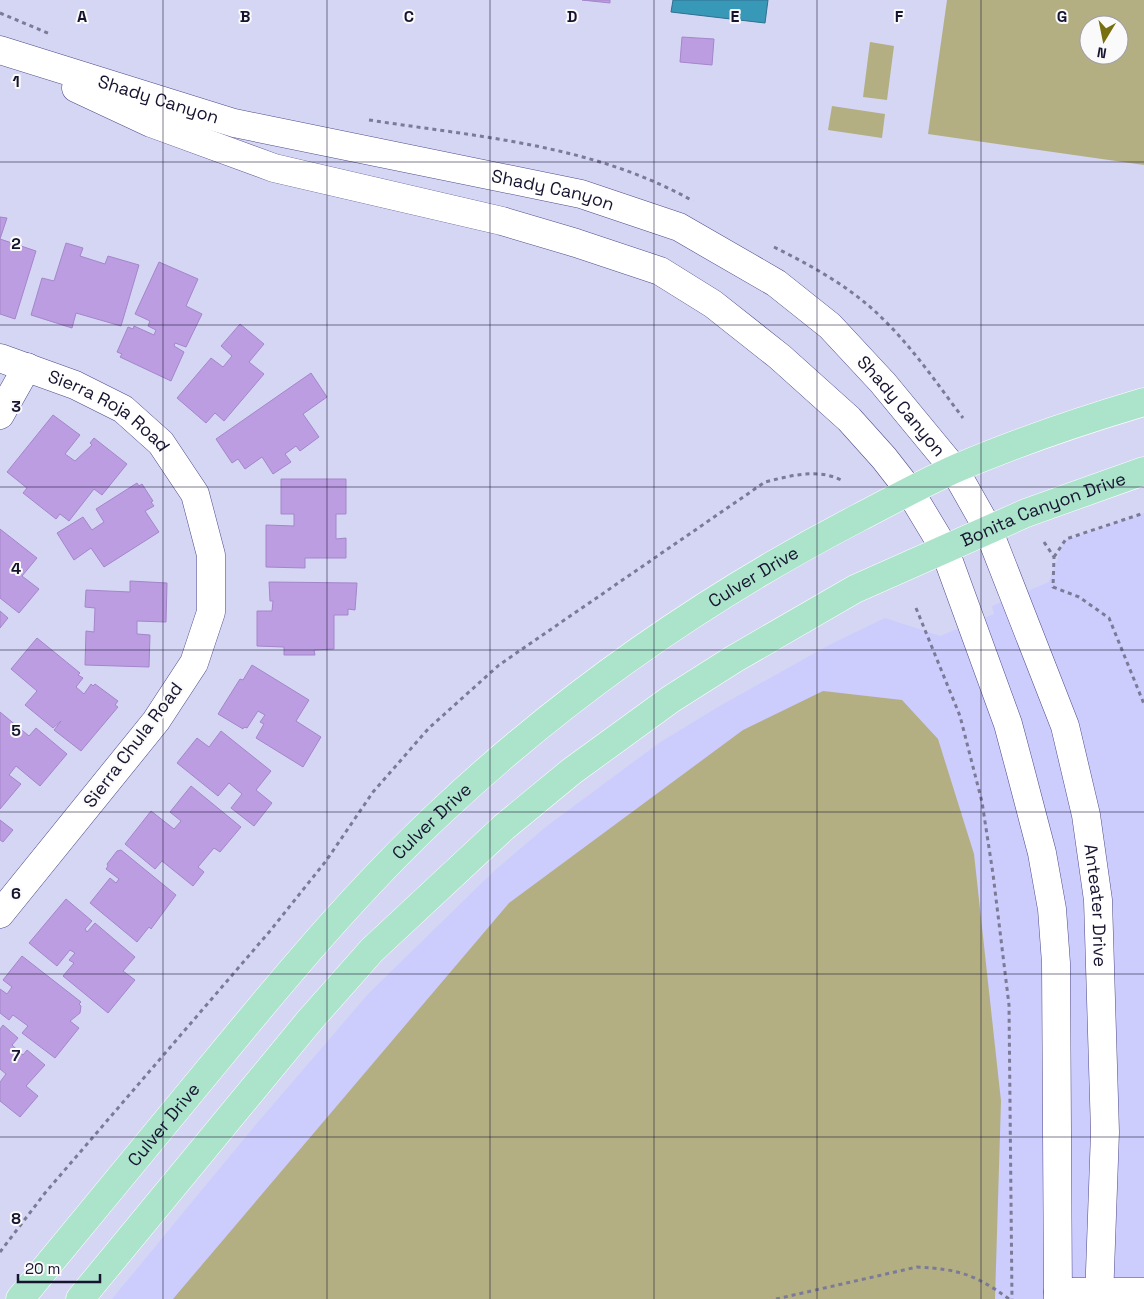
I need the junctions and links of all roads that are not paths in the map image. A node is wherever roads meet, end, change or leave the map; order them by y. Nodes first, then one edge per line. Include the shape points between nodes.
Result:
1 (0, 51) edge
2 (0, 358) edge
3 (26, 367) junction
4 (1144, 402) edge
5 (0, 415) edge
6 (954, 469) junction
7 (1144, 471) edge
8 (909, 490) junction
9 (195, 494) joint
10 (988, 529) junction
11 (944, 548) junction
12 (0, 914) edge
13 (1144, 1292) edge
14 (1058, 1295) edge
15 (1099, 1295) edge
16 (20, 1299) edge
17 (80, 1299) edge

1 - 6 main road, Shady Canyon via 234,123 581,194 679,227 776,283 830,326 883,383
1 - 8 main road, Shady Canyon via 151,123 274,168 502,221 660,271 713,304 780,357 849,419
2 - 3 main road, Sierra Roja Road
3 - 5 main road
3 - 9 main road, Sierra Roja Road via 75,385 122,409 161,443
4 - 6 main road via 1081,420
6 - 8 main road, Culver Drive
6 - 10 main road, Shady Canyon
7 - 10 main road, Bonita Canyon Drive
8 - 11 main road, Shady Canyon
8 - 16 main road, Culver Drive via 763,569 677,623 530,734 443,810 368,885 262,1005
9 - 12 main road, Sierra Chula Road via 211,555 211,612 194,663 156,721
10 - 11 main road, Bonita Canyon Drive
10 - 15 main road, Anteater Drive via 1065,726 1086,815 1098,900 1105,1132
11 - 14 main road via 1008,724 1042,853 1052,909 1058,1062
11 - 17 main road via 855,589 687,689 572,770 504,827 372,950 310,1020
13 - 15 main road
14 - 15 main road

